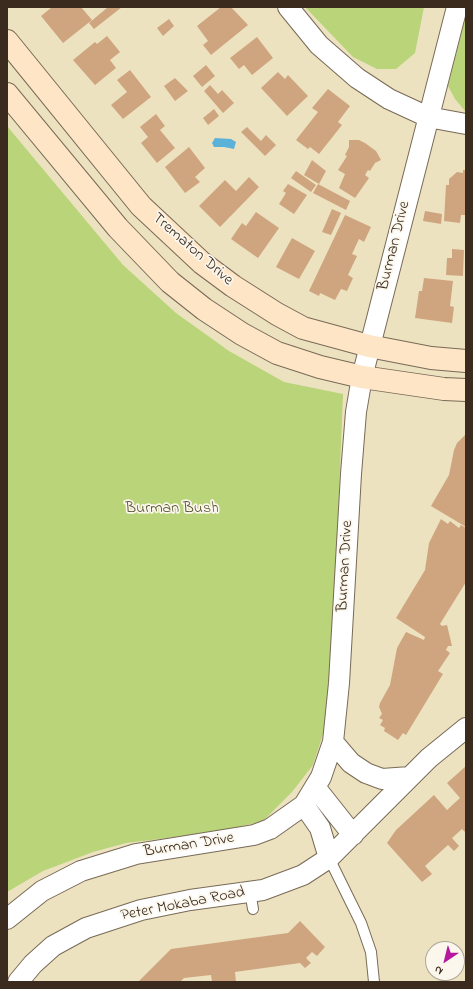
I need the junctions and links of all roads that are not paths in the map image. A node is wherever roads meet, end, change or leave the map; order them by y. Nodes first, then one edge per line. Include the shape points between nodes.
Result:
1 (288, 7) edge
2 (457, 7) edge
3 (7, 42) edge
4 (7, 94) edge
5 (428, 117) junction
6 (466, 124) edge
7 (141, 206) junction
8 (118, 228) junction
9 (369, 346) junction
10 (466, 361) edge
11 (362, 377) junction
12 (466, 390) edge
13 (466, 728) edge
14 (333, 742) junction
15 (410, 777) junction
16 (316, 787) junction
17 (304, 805) junction
18 (353, 835) junction
19 (329, 858) junction
20 (7, 919) edge
21 (18, 982) edge
22 (374, 982) edge

1 - 5 street via 318,44 357,78 390,99
2 - 5 street, Burman Drive
3 - 7 street, Trematon Drive
4 - 8 street
5 - 6 street
5 - 9 street, Burman Drive
7 - 8 street
7 - 9 street, Trematon Drive via 202,263 276,314 303,328
8 - 11 street via 170,282 242,334 289,357
9 - 10 street, Trematon Drive via 431,358
9 - 11 street, Burman Drive
11 - 12 street
11 - 14 street, Burman Drive via 356,412 351,474 339,683
13 - 15 street, Peter Mokaba Road
14 - 15 street via 351,763 366,773 382,779
14 - 16 street, Burman Drive
15 - 18 street, Peter Mokaba Road
16 - 17 street, Burman Drive
16 - 18 street
17 - 19 street via 320,828
17 - 20 street, Burman Drive via 270,829 254,836 136,854 81,871 42,891
18 - 19 street, Peter Mokaba Road
19 - 21 street, Peter Mokaba Road via 303,875 263,890 252,900 190,900 141,910 86,928 53,946 32,964
19 - 22 lane via 371,952

